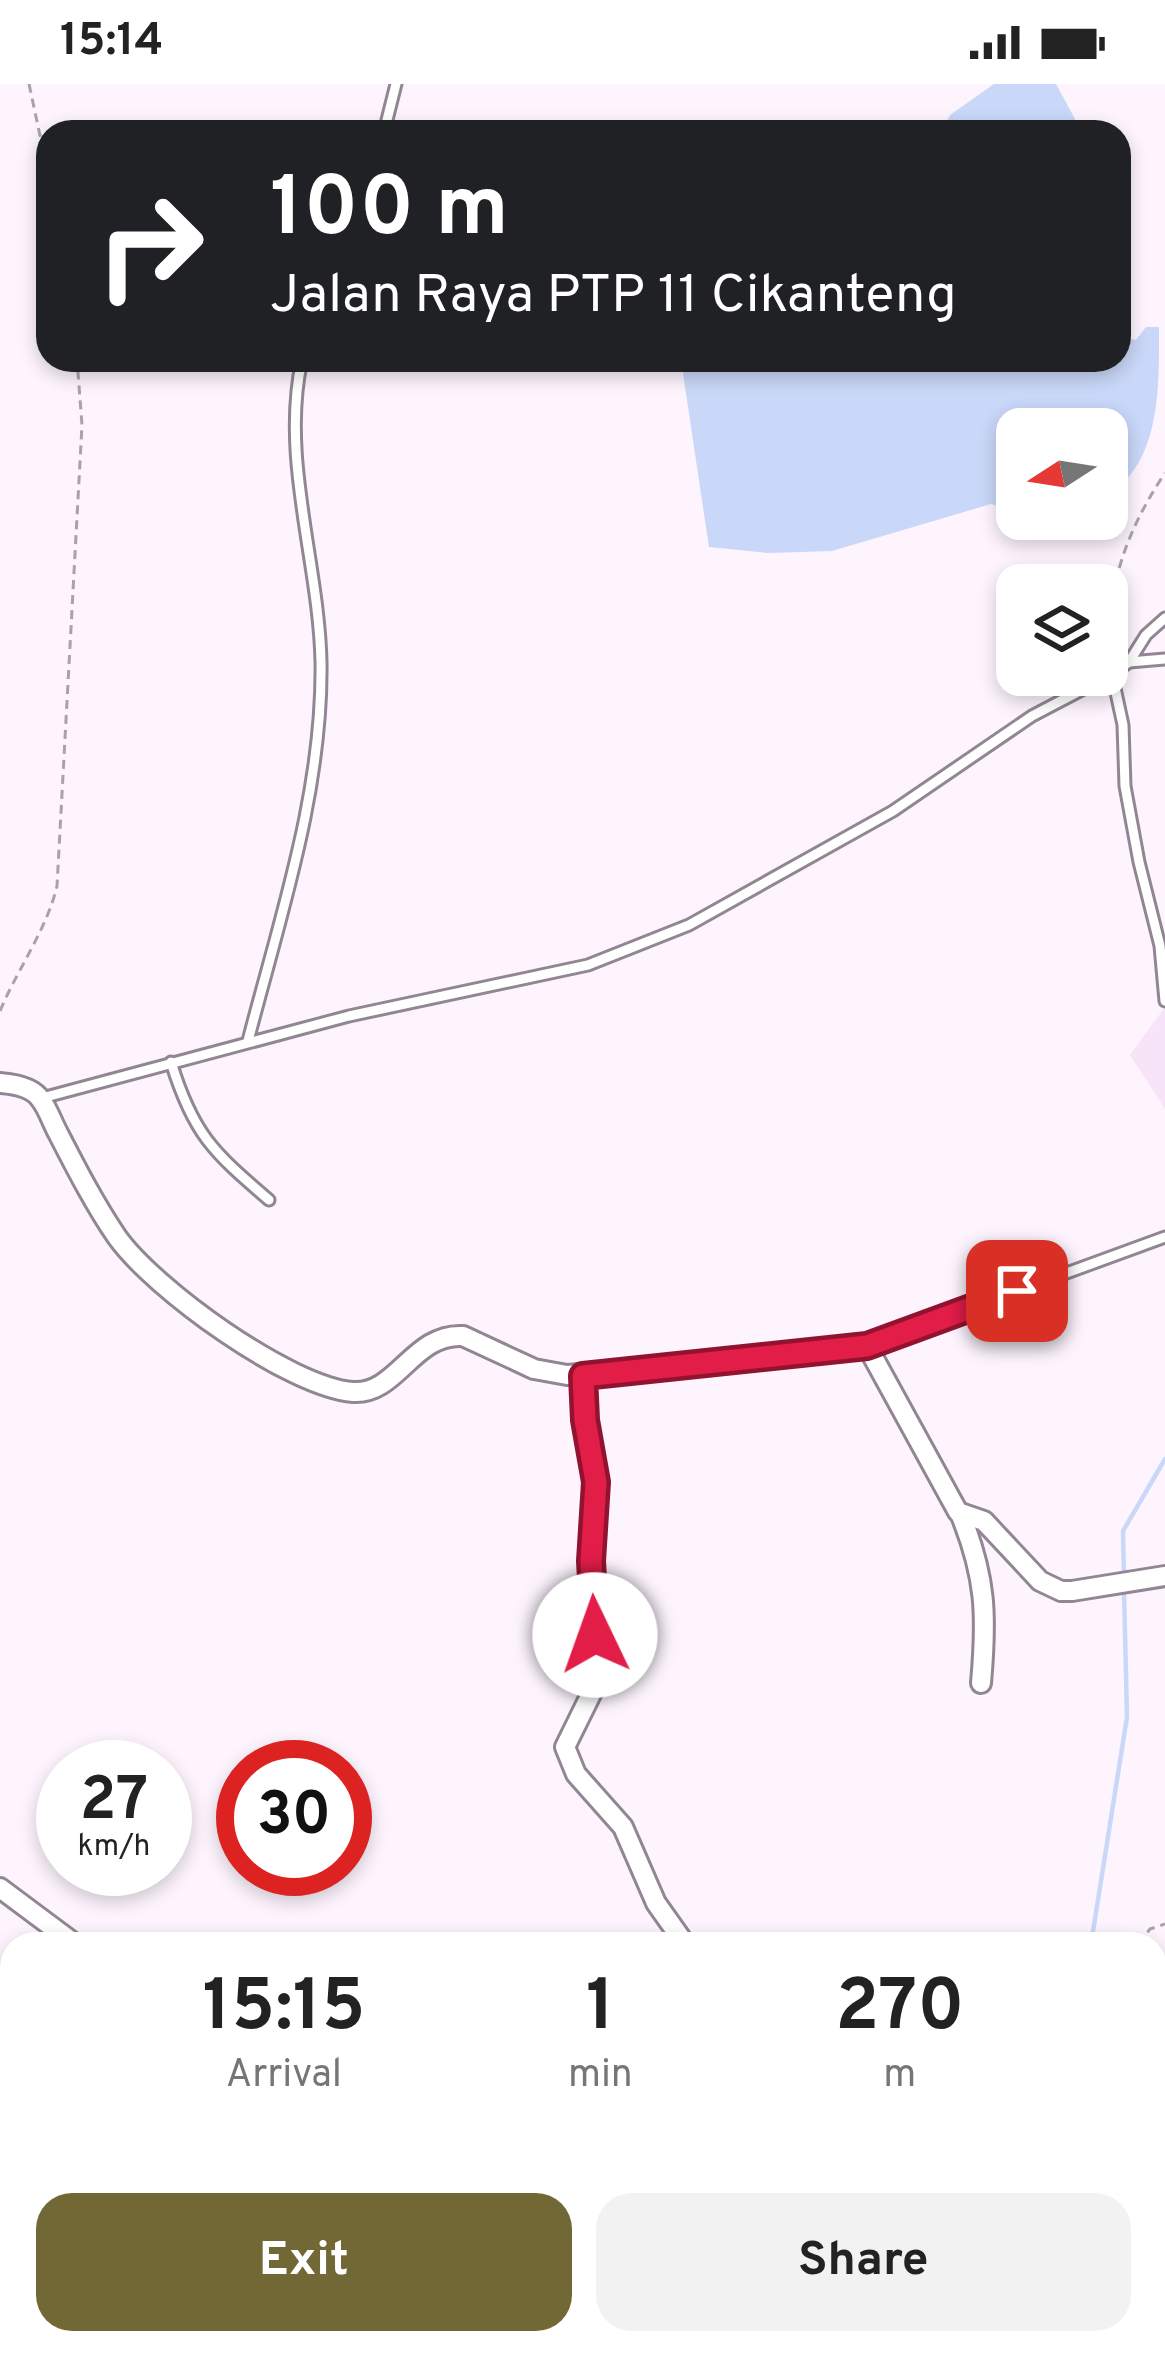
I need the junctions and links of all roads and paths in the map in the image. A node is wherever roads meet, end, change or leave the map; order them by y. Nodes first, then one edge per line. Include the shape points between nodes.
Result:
1 (29, 84) edge
2 (396, 84) edge
3 (37, 120) edge
4 (387, 120) edge
5 (77, 372) edge
6 (301, 372) edge
7 (1165, 473) edge
8 (1120, 564) edge
9 (1165, 618) edge
10 (1165, 659) edge
11 (1129, 662) joint
12 (1070, 696) edge
13 (1117, 696) edge
14 (1163, 946) edge
15 (1165, 1001) edge
16 (0, 1011) edge
17 (248, 1040) junction
18 (171, 1062) junction
19 (0, 1083) edge
20 (40, 1098) junction
21 (269, 1200) dead end
22 (1165, 1237) edge
23 (867, 1346) junction
24 (583, 1376) junction
25 (960, 1514) junction
26 (1158, 1577) edge
27 (981, 1682) dead end
28 (0, 1888) edge
29 (59, 1932) edge
30 (677, 1932) edge

1 - 3 path
2 - 4 lane
5 - 16 path via 82,425 57,886
6 - 17 lane via 295,437 319,616 319,724 312,789
7 - 8 path
9 - 11 lane
10 - 11 lane
12 - 17 lane via 893,811 652,941 588,964
13 - 14 lane via 1134,836
14 - 15 lane
17 - 18 lane
18 - 20 lane
18 - 21 lane via 199,1132
19 - 20 street
20 - 24 street via 83,1181 142,1266 251,1349 354,1392 371,1390 435,1338 452,1335 534,1369
22 - 23 lane
23 - 24 street
23 - 25 street
24 - 30 street via 596,1482 592,1597 601,1664 565,1747 576,1774 623,1827
25 - 26 street via 984,1521 1024,1567 1061,1592
25 - 27 street via 987,1617
28 - 29 street

